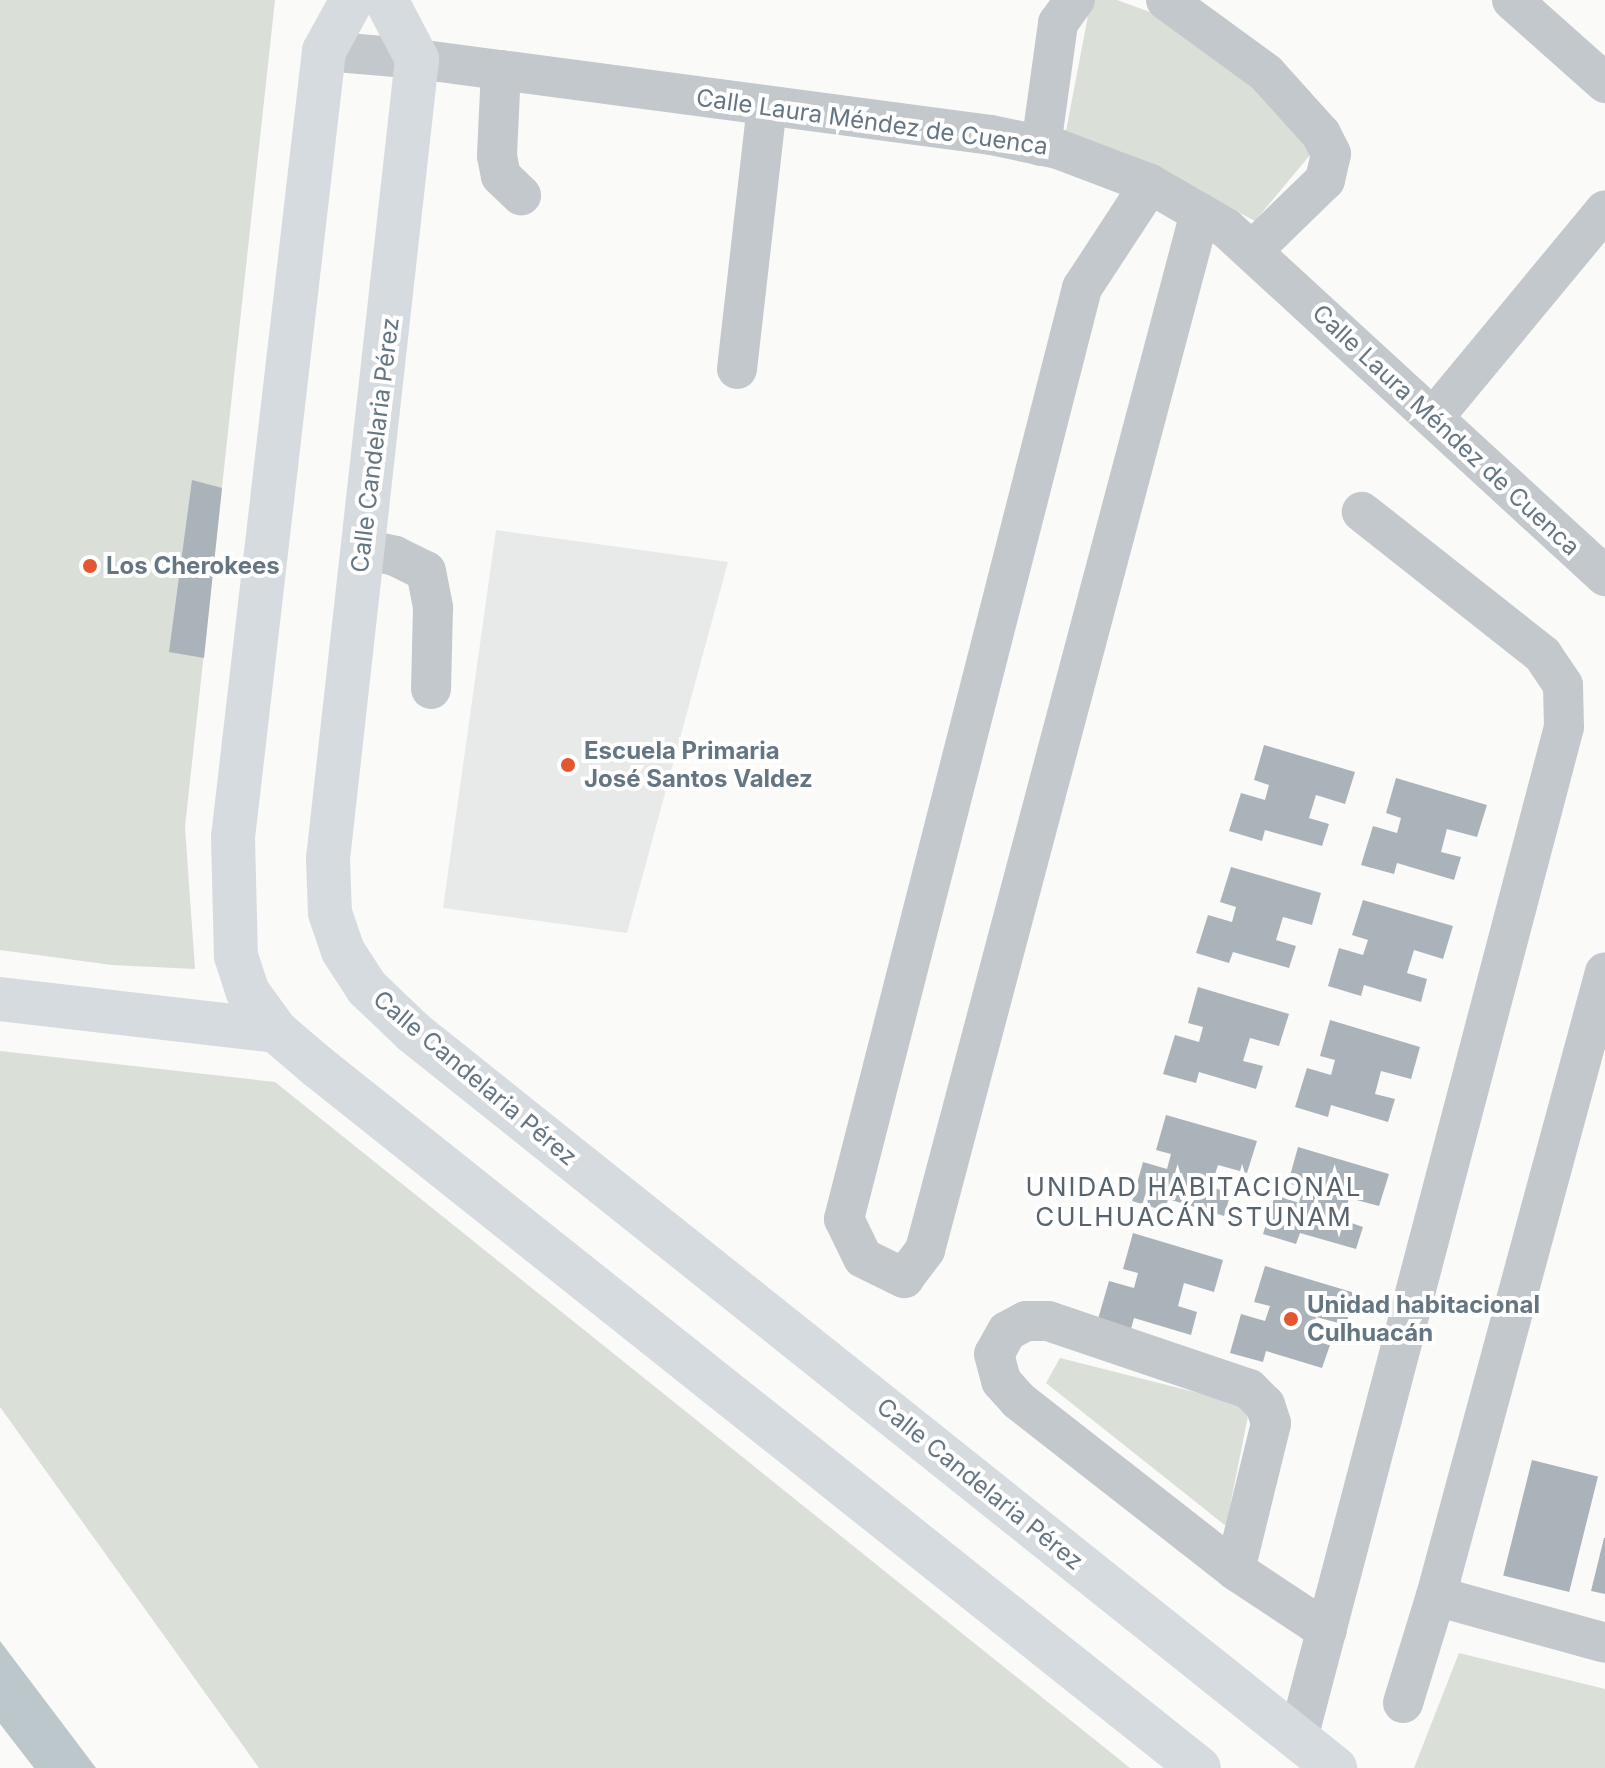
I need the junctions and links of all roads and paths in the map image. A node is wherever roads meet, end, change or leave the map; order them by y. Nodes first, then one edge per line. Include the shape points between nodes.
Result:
1 (352, 0) edge
2 (386, 0) edge
3 (1075, 0) edge
4 (1166, 0) edge
5 (1512, 0) edge
6 (324, 51) junction
7 (417, 59) junction
8 (501, 70) junction
9 (1605, 83) edge
10 (767, 106) junction
11 (1041, 146) junction
12 (1150, 184) junction
13 (521, 195) dead end
14 (1605, 210) edge
15 (1200, 213) junction
16 (1252, 251) junction
17 (737, 369) dead end
18 (1434, 417) junction
19 (1362, 512) dead end
20 (363, 549) junction
21 (1601, 565) edge
22 (431, 689) dead end
23 (1605, 972) edge
24 (0, 999) edge
25 (276, 1031) junction
26 (1235, 1570) junction
27 (1436, 1596) junction
28 (1327, 1631) junction
29 (1605, 1643) edge
30 (1403, 1703) dead end
31 (1298, 1738) junction
32 (1199, 1768) edge
33 (1335, 1768) edge

1 - 6 main road
2 - 7 main road
3 - 11 street via 1058,23
4 - 16 street via 1266,73 1321,134 1331,154 1325,180
5 - 9 street
6 - 7 street, Calle Laura Méndez de Cuenca
6 - 25 main road via 233,837 236,956 248,992
7 - 8 street, Calle Laura Méndez de Cuenca
7 - 20 main road, Calle Candelaria Pérez
8 - 10 street, Calle Laura Méndez de Cuenca
8 - 13 street via 497,156 501,176
10 - 11 street, Calle Laura Méndez de Cuenca
10 - 17 street
11 - 12 street, Calle Laura Méndez de Cuenca
12 - 15 street, Calle Laura Méndez de Cuenca
12 - 15 street via 1082,288 844,1219 863,1258 904,1278 925,1250
14 - 18 street
15 - 16 street, Calle Laura Méndez de Cuenca
16 - 18 street, Calle Laura Méndez de Cuenca
18 - 21 street, Calle Laura Méndez de Cuenca
19 - 28 street via 1543,655 1563,685 1564,727
20 - 22 street via 426,571 433,608
20 - 31 main road, Calle Candelaria Pérez via 328,859 330,913 343,951 367,988 426,1042
23 - 27 street
24 - 25 main road
25 - 32 main road
26 - 26 street via 1019,1401 1001,1381 994,1354 1007,1331 1026,1321 1048,1321 1249,1389 1265,1405 1271,1423
26 - 28 street
27 - 29 street
27 - 30 street
28 - 31 street
31 - 33 main road, Calle Candelaria Pérez

